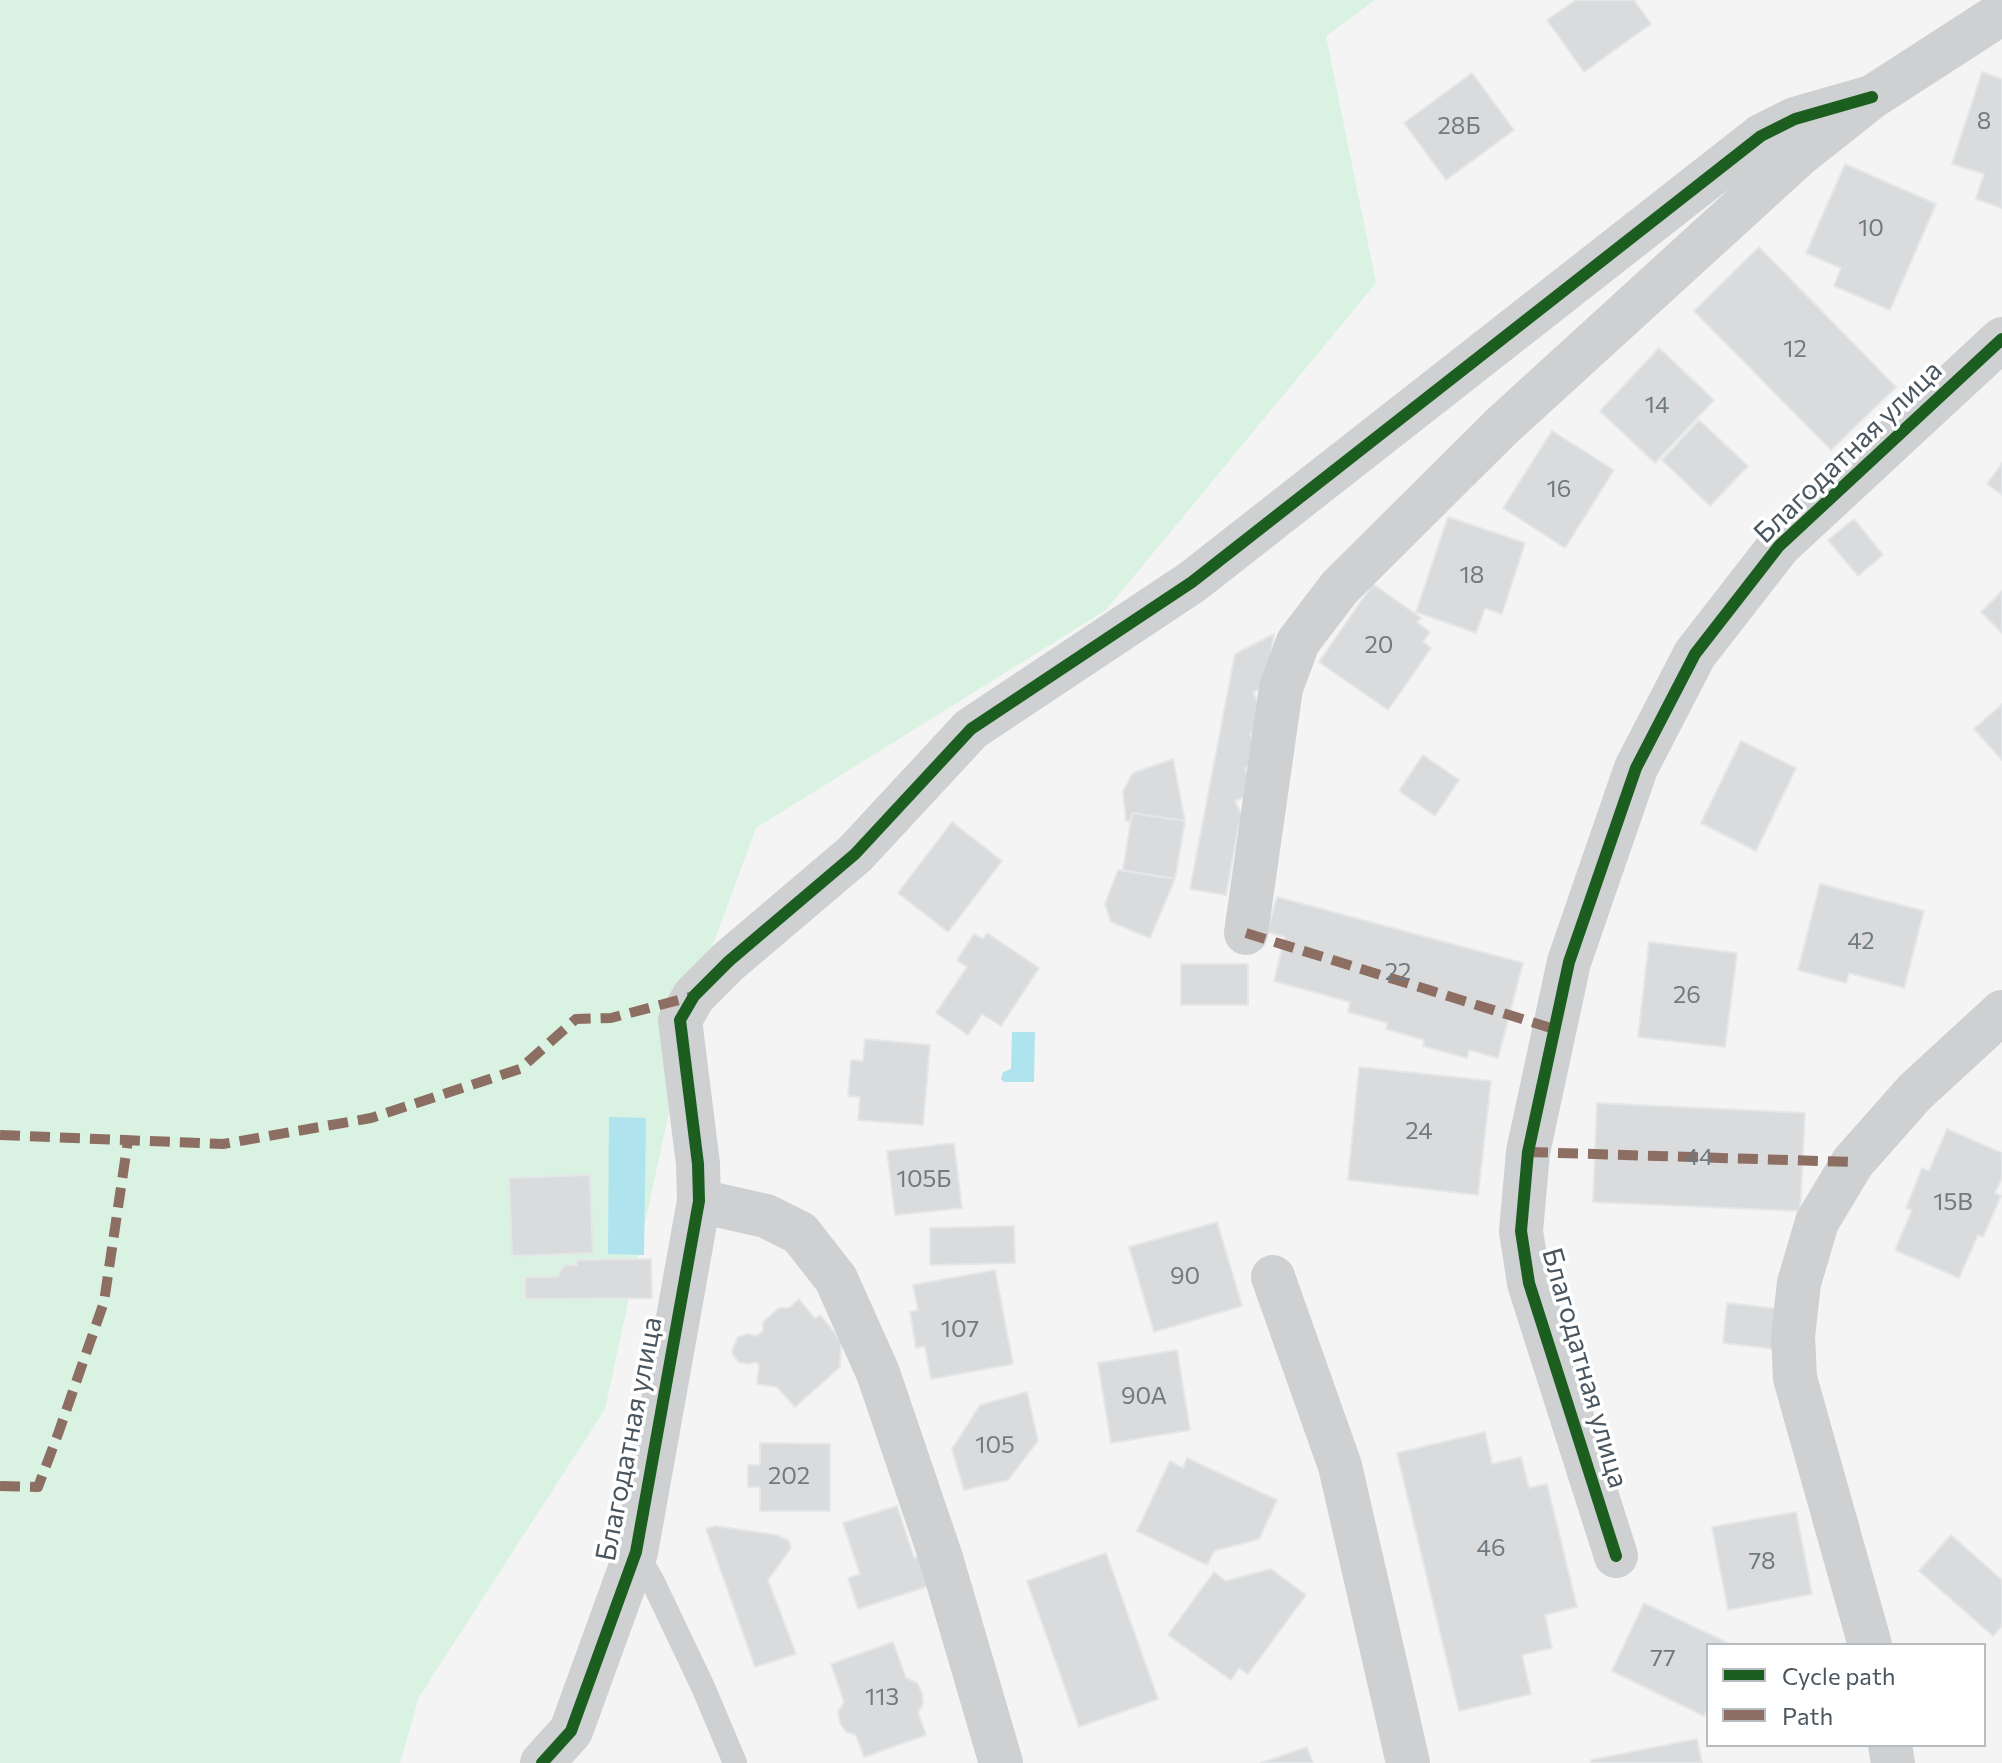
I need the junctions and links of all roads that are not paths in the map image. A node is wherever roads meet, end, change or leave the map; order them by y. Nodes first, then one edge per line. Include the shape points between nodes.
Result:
1 (2002, 13) edge
2 (1872, 97) junction
3 (2002, 339) edge
4 (1246, 933) dead end
5 (2002, 1012) edge
6 (699, 1201) junction
7 (1273, 1277) dead end
8 (636, 1552) junction
9 (1616, 1556) dead end
10 (1869, 1643) edge
11 (565, 1747) edge
12 (542, 1763) edge
13 (735, 1763) edge
14 (1001, 1763) edge
15 (1408, 1763) edge

1 - 2 street
2 - 4 street via 1800,154 1502,426 1340,587 1298,642 1281,688
2 - 6 street, Благодатная улица via 1795,119 1761,136 1192,582 971,729 855,854 729,961 694,996 680,1020
3 - 9 street, Благодатная улица via 1779,546 1695,654 1636,768 1569,962 1528,1152 1521,1231 1529,1283
5 - 10 street via 1915,1092 1853,1162 1817,1222 1799,1283 1795,1378
6 - 8 street, Благодатная улица
6 - 14 street via 766,1216 800,1233 836,1279 893,1415
7 - 15 street via 1340,1466
8 - 11 street, Благодатная улица
8 - 13 lane
11 - 12 street, Благодатная улица

